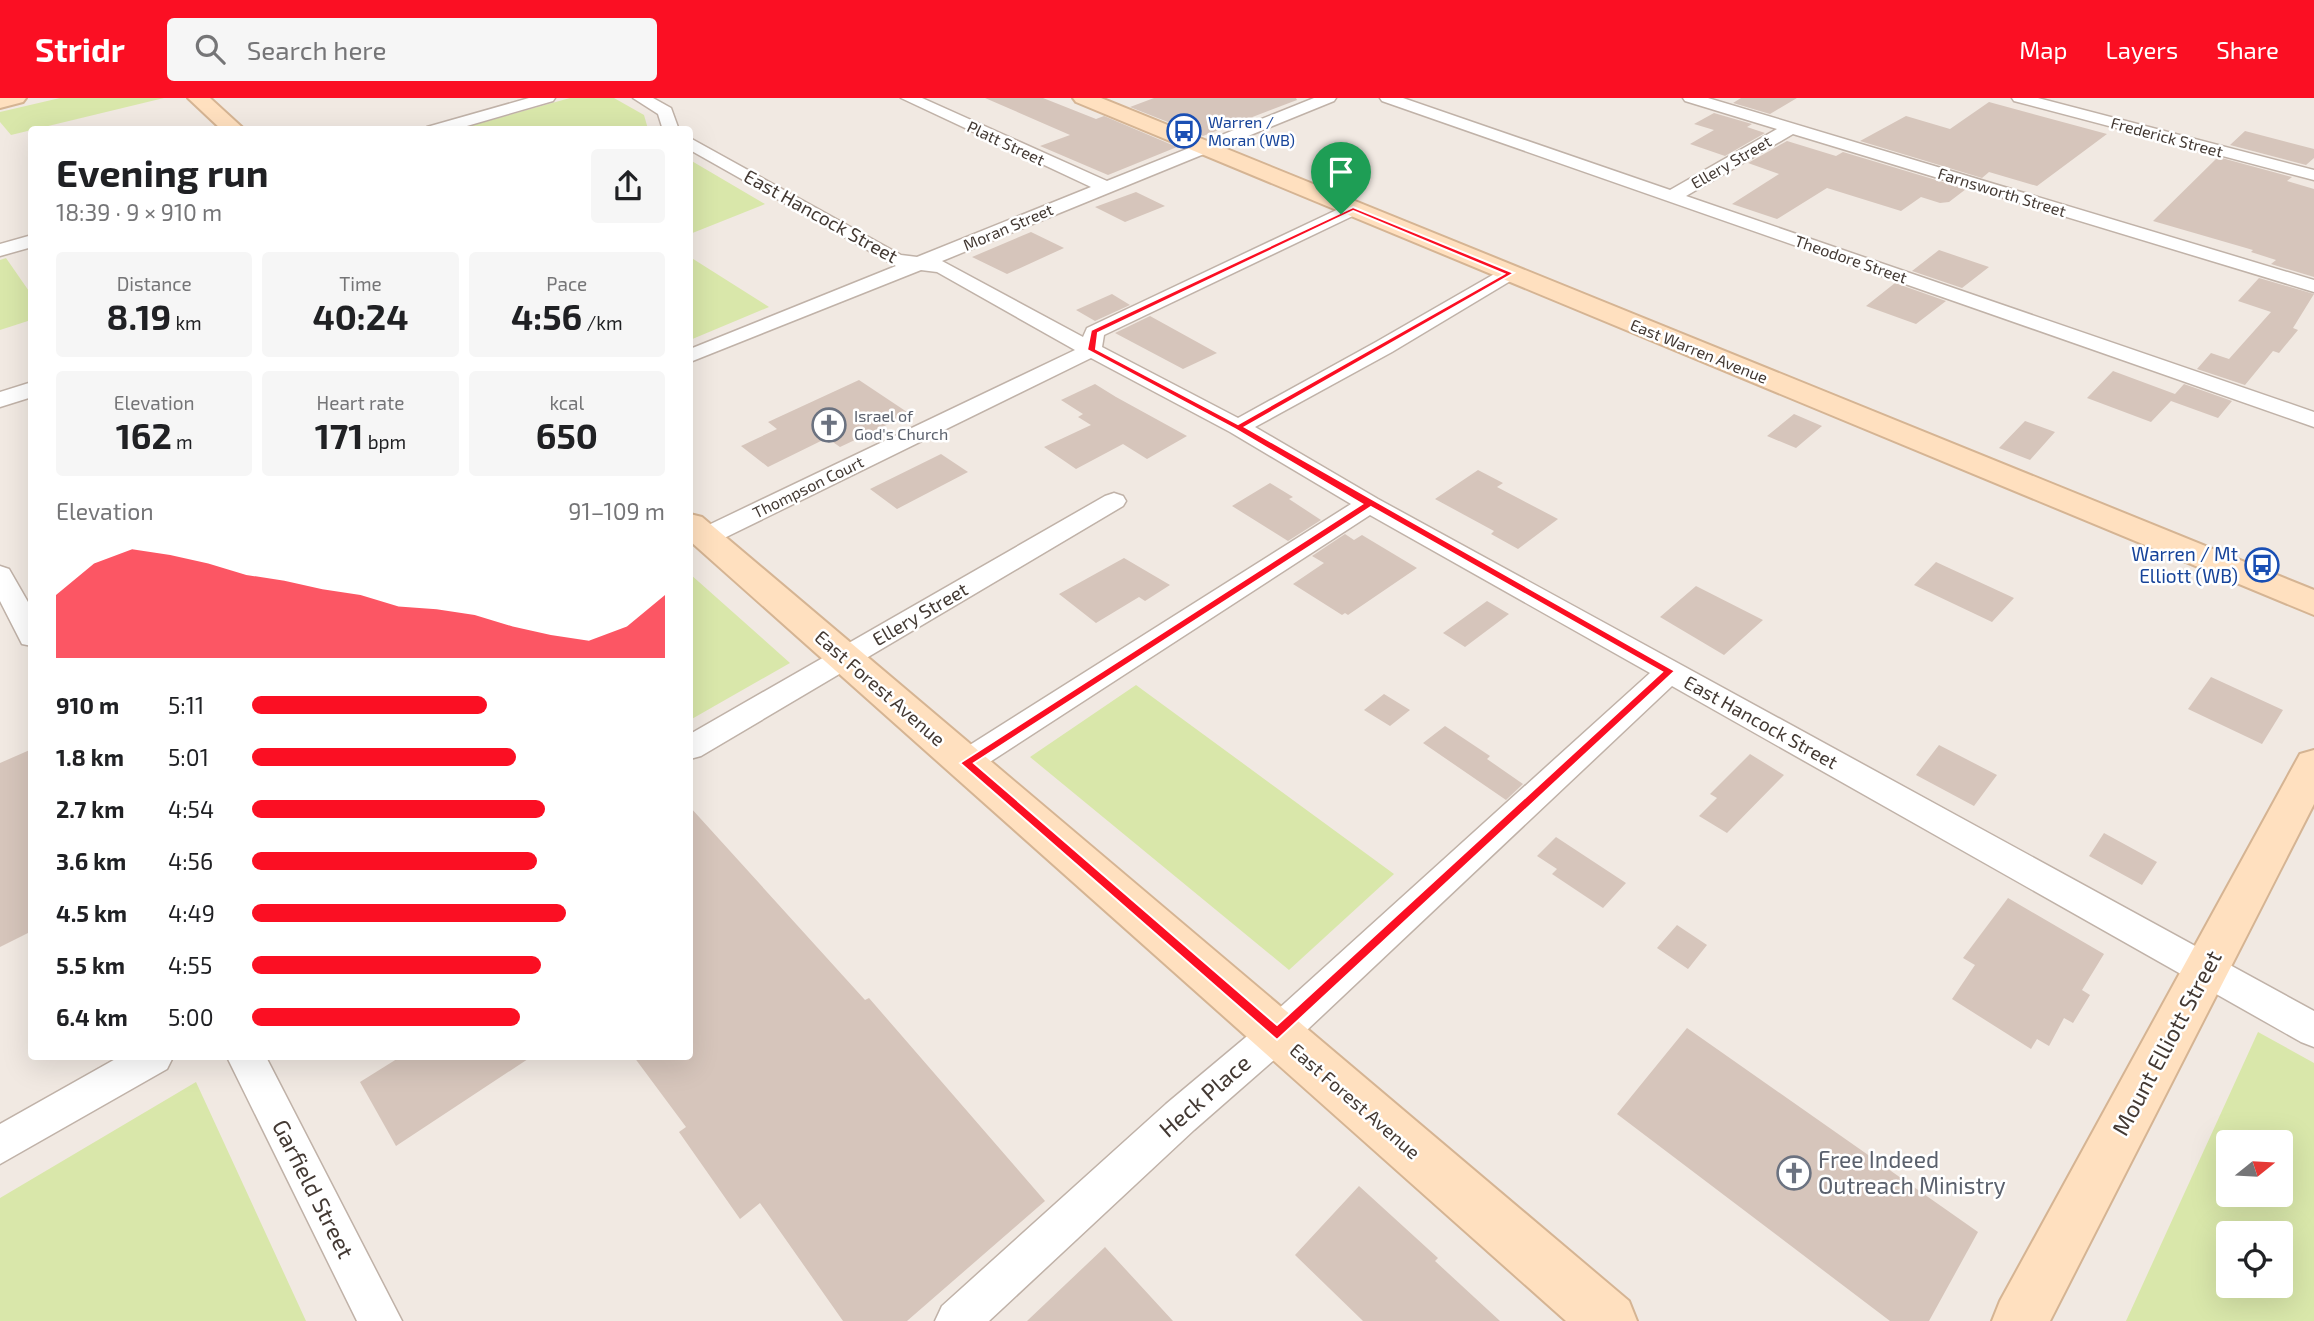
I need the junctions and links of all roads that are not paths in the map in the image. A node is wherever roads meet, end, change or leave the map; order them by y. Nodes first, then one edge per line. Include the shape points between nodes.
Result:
1 (16, 98) edge
2 (198, 98) edge
3 (547, 98) edge
4 (641, 98) edge
5 (909, 98) edge
6 (1083, 98) edge
7 (1328, 98) edge
8 (1388, 98) edge
9 (1690, 98) edge
10 (2020, 98) edge
11 (0, 102) edge
12 (230, 126) edge
13 (447, 126) edge
14 (670, 126) edge
15 (1791, 128) junction
16 (693, 145) edge
17 (1205, 148) junction
18 (2314, 175) edge
19 (1105, 187) junction
20 (1671, 197) junction
21 (1353, 209) junction
22 (28, 242) edge
23 (0, 250) edge
24 (920, 264) junction
25 (1510, 273) junction
26 (2314, 286) edge
27 (1091, 350) junction
28 (693, 355) edge
29 (28, 390) edge
30 (0, 400) edge
31 (2314, 420) edge
32 (1238, 427) junction
33 (1114, 501) dead end
34 (1369, 504) junction
35 (697, 530) edge
36 (0, 575) edge
37 (2314, 603) edge
38 (22, 630) edge
39 (844, 658) junction
40 (1670, 671) junction
41 (693, 746) edge
42 (965, 763) junction
43 (2314, 765) edge
44 (2206, 970) junction
45 (2314, 1030) edge
46 (1277, 1034) junction
47 (149, 1060) edge
48 (248, 1060) edge
49 (0, 1145) edge
50 (380, 1321) edge
51 (957, 1321) edge
52 (1609, 1321) edge
53 (2020, 1321) edge

1 - 11 main road
2 - 12 main road
3 - 13 street
4 - 14 street via 665,111
5 - 19 street, Platt Street
6 - 17 main road, East Warren Avenue
7 - 17 street, Moran Street
8 - 20 street, Theodore Street
9 - 15 street, Farnsworth Street
10 - 18 street, Frederick Street
15 - 20 street, Ellery Street
15 - 26 street, Farnsworth Street
16 - 24 street, East Hancock Street via 896,260
17 - 19 street, Moran Street
17 - 21 main road, East Warren Avenue
19 - 24 street, Moran Street
20 - 31 street, Theodore Street
21 - 25 main road, East Warren Avenue
21 - 27 street, Thompson Court via 1094,332
22 - 23 street
24 - 27 street, East Hancock Street via 942,267
24 - 28 street, Moran Street
25 - 32 street
25 - 37 main road, East Warren Avenue
27 - 32 street, East Hancock Street
27 - 35 street, Thompson Court
29 - 30 street
32 - 34 street, East Hancock Street
33 - 39 street, Ellery Street
34 - 40 street, East Hancock Street
34 - 42 street
35 - 39 main road, East Forest Avenue
36 - 38 street
39 - 41 street, Ellery Street
39 - 42 main road, East Forest Avenue
40 - 44 street, East Hancock Street
40 - 46 street, Heck Place
42 - 46 main road, East Forest Avenue
43 - 44 main road, Mount Elliott Street
44 - 45 street, East Hancock Street
44 - 53 main road, Mount Elliott Street
46 - 51 street, Heck Place
46 - 52 main road, East Forest Avenue
47 - 49 street
48 - 50 street, Garfield Street

